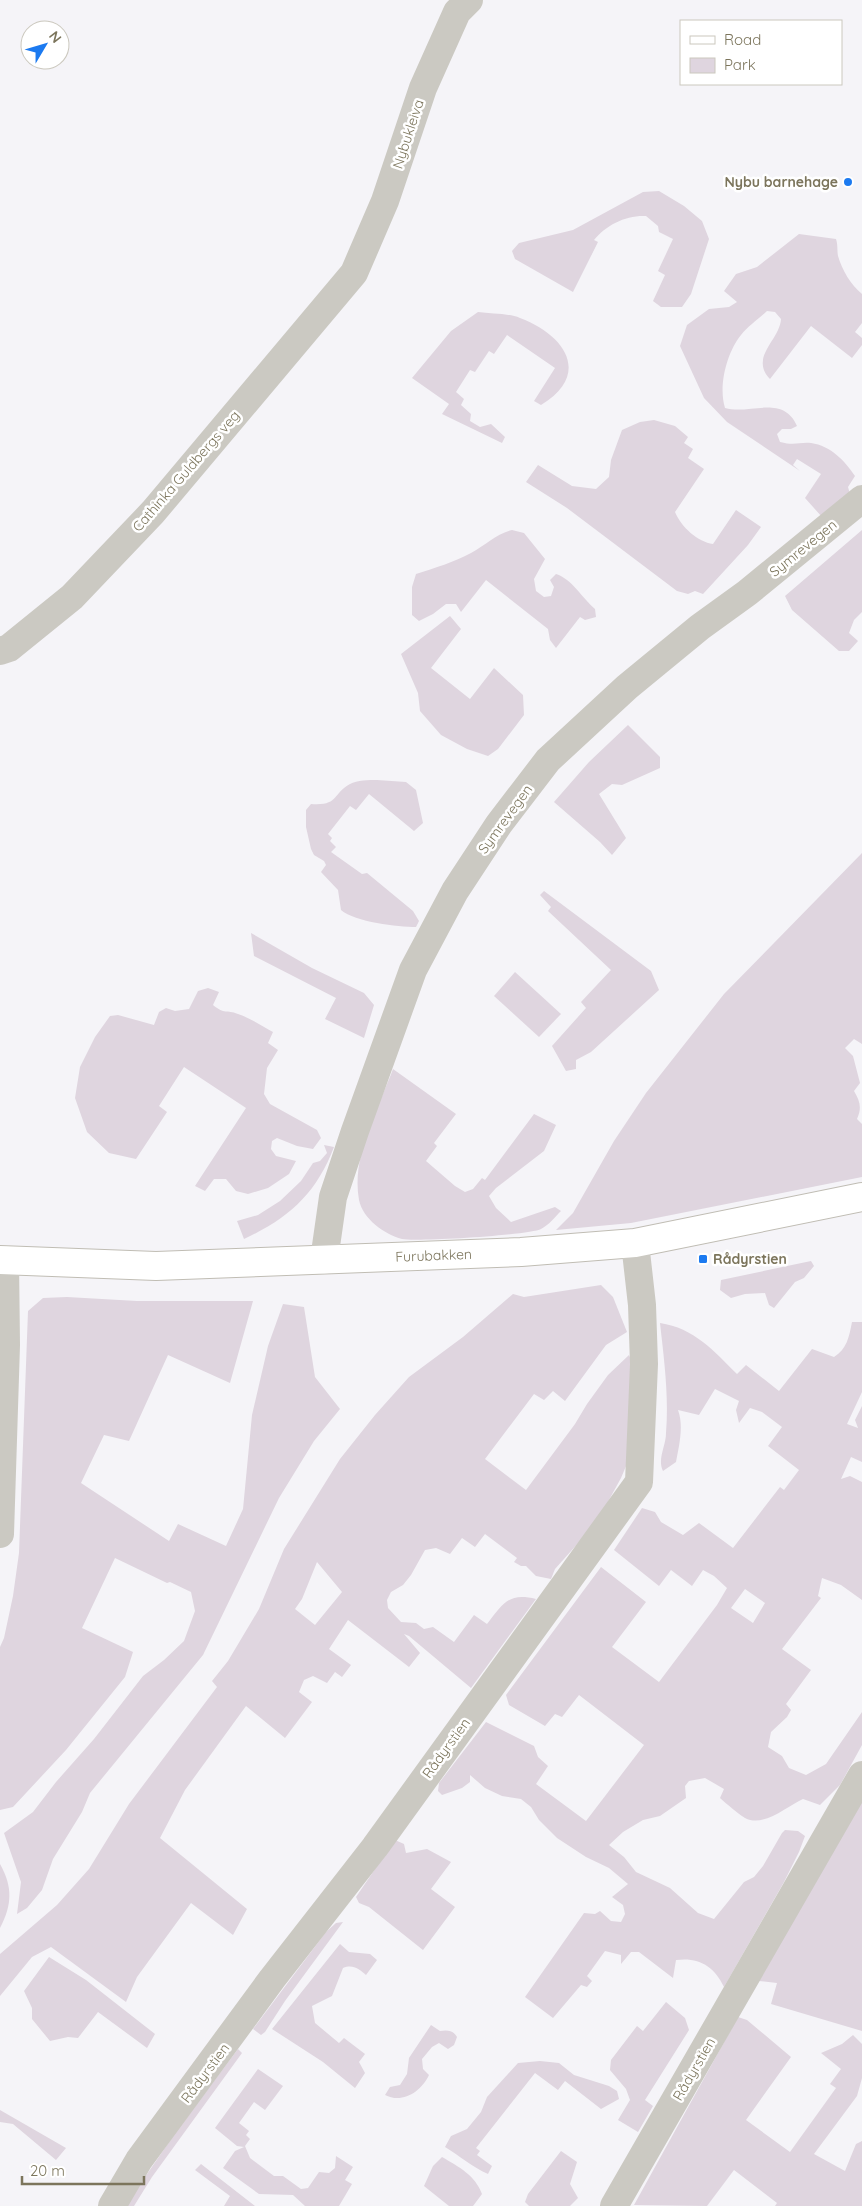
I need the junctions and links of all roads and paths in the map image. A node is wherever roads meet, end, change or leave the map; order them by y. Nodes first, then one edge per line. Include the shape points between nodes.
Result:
1 (470, 0) edge
2 (354, 273) joint
3 (862, 500) edge
4 (0, 651) edge
5 (862, 1197) edge
6 (635, 1243) junction
7 (2, 1260) edge
8 (324, 1260) junction
9 (0, 1534) edge
10 (862, 1775) edge
11 (112, 2206) edge
12 (614, 2206) edge

1 - 2 street, Nybukleiva via 457,12 423,88 385,201
2 - 4 street, Cathinka Guldbergs veg via 153,512 72,597 9,648
3 - 8 street, Symrevegen via 627,687 548,760 499,824 455,891 413,970 333,1197
5 - 6 street, Furubakken
6 - 8 street, Furubakken via 520,1252
6 - 11 street, Rådyrstien via 644,1364 639,1482 374,1847 138,2160
7 - 8 street, Furubakken via 156,1266
7 - 9 street via 6,1344
10 - 12 street, Rådyrstien

